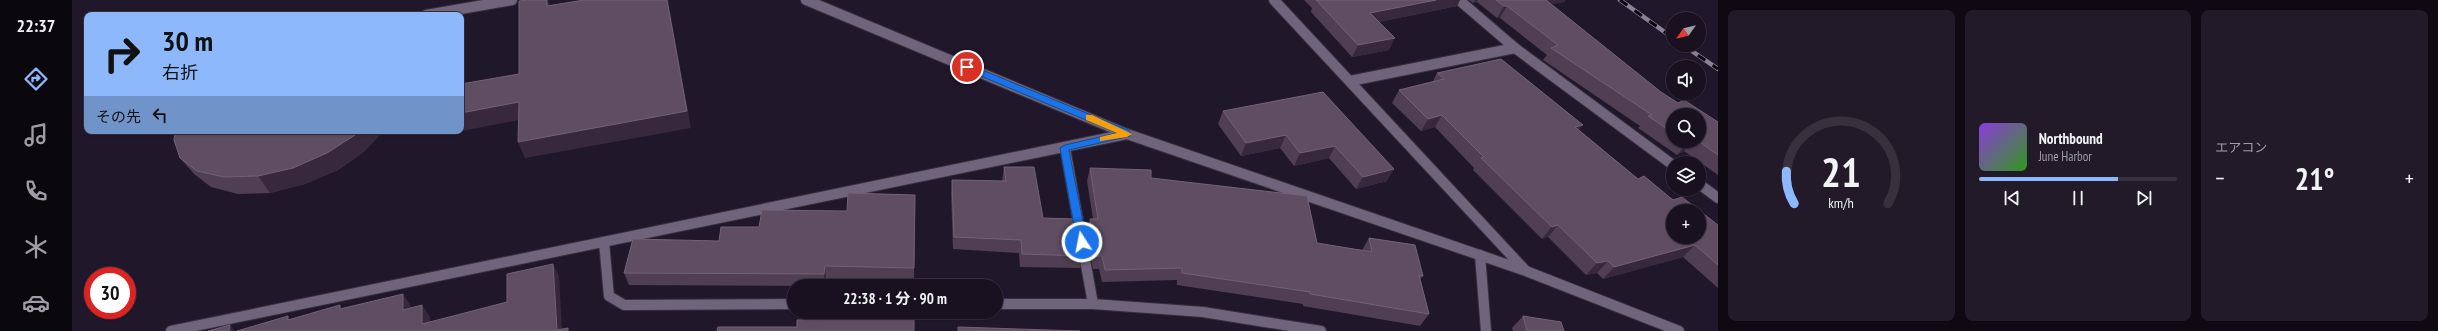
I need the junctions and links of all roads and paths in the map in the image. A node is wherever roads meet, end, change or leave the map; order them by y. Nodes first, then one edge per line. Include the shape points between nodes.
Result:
1 (512, 0) edge
2 (806, 0) edge
3 (1274, 0) edge
4 (1459, 0) edge
5 (443, 12) edge
6 (1515, 48) junction
7 (1350, 81) junction
8 (1127, 134) junction
9 (1065, 148) junction
10 (1666, 160) edge
11 (1706, 189) edge
12 (1718, 198) edge
13 (604, 242) junction
14 (1480, 255) junction
15 (1526, 271) junction
16 (787, 304) edge
17 (1003, 304) edge
18 (1093, 304) junction
19 (171, 331) edge
20 (1320, 331) edge
21 (1486, 331) edge
22 (1679, 331) edge

1 - 5 street
2 - 8 street
3 - 7 street
4 - 6 street
6 - 7 street
6 - 10 street
7 - 15 street
8 - 9 street
8 - 14 street
9 - 13 street
9 - 18 street
11 - 12 street
13 - 16 street via 609,296 624,304
13 - 19 street
14 - 15 street
14 - 21 street
15 - 22 street
17 - 18 street
18 - 20 street via 1203,312

